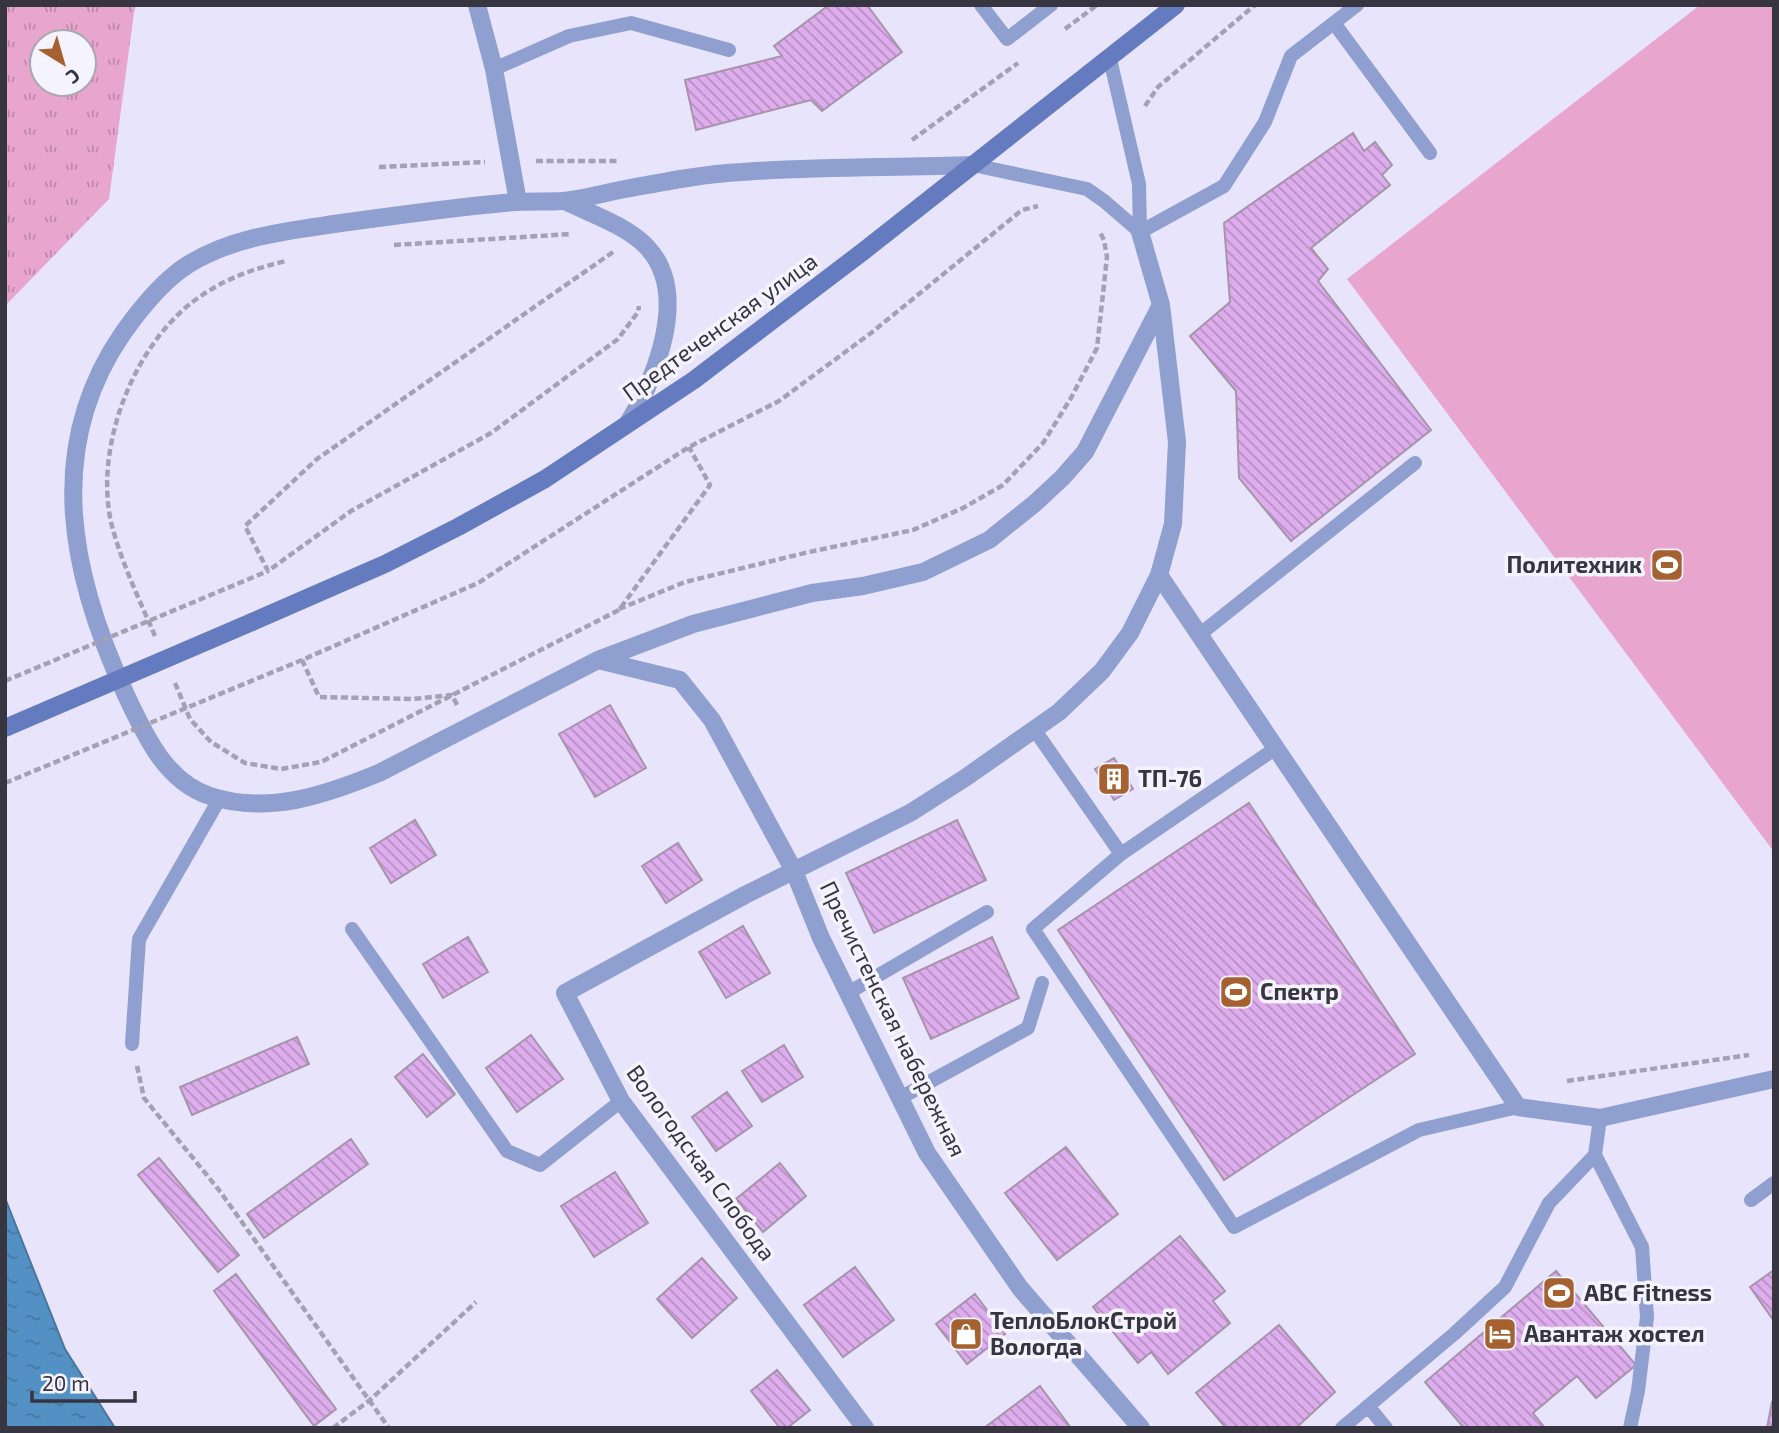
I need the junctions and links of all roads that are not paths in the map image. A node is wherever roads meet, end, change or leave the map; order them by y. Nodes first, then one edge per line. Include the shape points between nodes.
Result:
1 (477, 5) edge
2 (981, 5) edge
3 (1051, 5) edge
4 (1176, 5) edge
5 (1357, 5) edge
6 (1334, 23) junction
7 (729, 50) dead end
8 (1110, 59) junction
9 (494, 69) junction
10 (1430, 153) dead end
11 (973, 166) junction
12 (565, 201) junction
13 (518, 202) junction
14 (1140, 232) junction
15 (1161, 305) junction
16 (628, 424) junction
17 (1415, 463) dead end
18 (1159, 575) junction
19 (1199, 635) junction
20 (598, 660) junction
21 (5, 728) edge
22 (1034, 729) junction
23 (1276, 748) junction
24 (220, 799) junction
25 (1121, 854) junction
26 (794, 871) junction
27 (987, 912) dead end
28 (352, 929) dead end
29 (1042, 983) dead end
30 (848, 993) junction
31 (132, 1044) road end
32 (1774, 1079) edge
33 (900, 1098) junction
34 (621, 1101) junction
35 (1518, 1107) junction
36 (1600, 1118) junction
37 (1595, 1155) junction
38 (1774, 1183) edge
39 (1751, 1200) dead end
40 (1368, 1406) junction
41 (865, 1428) edge
42 (1141, 1428) edge
43 (1342, 1428) edge
44 (1387, 1428) edge
45 (1630, 1428) edge

1 - 9 street
2 - 3 lane via 1007,39
4 - 8 street, Предтеченская улица
5 - 6 lane
6 - 10 lane
6 - 14 lane via 1291,56 1265,122 1224,187
7 - 9 lane via 631,23 569,36
8 - 11 street, Предтеченская улица
8 - 14 lane via 1139,184
9 - 13 street
11 - 12 street via 740,172
11 - 14 lane via 1087,189
11 - 16 street, Предтеченская улица via 741,345
12 - 13 street
12 - 16 street via 635,236 661,271 668,303 660,352
13 - 24 street via 295,230 242,240 214,252 186,266 134,318 89,396 80,422 73,474 78,549 94,617 154,751 177,777
14 - 15 street
15 - 18 street via 1177,442 1173,524
15 - 20 street via 1085,452 1034,504 989,540 923,572 764,603
16 - 21 street, Предтеченская улица, bridge via 545,479 385,564
17 - 19 lane
18 - 19 street
18 - 22 street via 1130,634 1102,671
19 - 23 street
20 - 24 street via 342,788 262,806
20 - 26 street, Пречистенская набережная via 680,680 712,720
22 - 25 lane
22 - 26 street via 910,813
23 - 25 lane
23 - 35 street
24 - 31 lane via 139,939
25 - 35 lane via 1033,929 1234,1227 1419,1130
26 - 30 street, Пречистенская набережная
26 - 34 street, Вологодская Слобода via 565,993
27 - 30 lane
28 - 34 lane via 507,1151 540,1165
29 - 33 lane via 1028,1028
30 - 33 street, Пречистенская набережная
32 - 36 street
33 - 42 street, Пречистенская набережная via 927,1153 1020,1289
34 - 41 street, Вологодская Слобода
35 - 36 street
36 - 37 lane
37 - 40 lane via 1549,1203 1505,1287
37 - 45 lane via 1642,1247 1647,1317
38 - 39 lane
40 - 43 lane
40 - 44 lane

